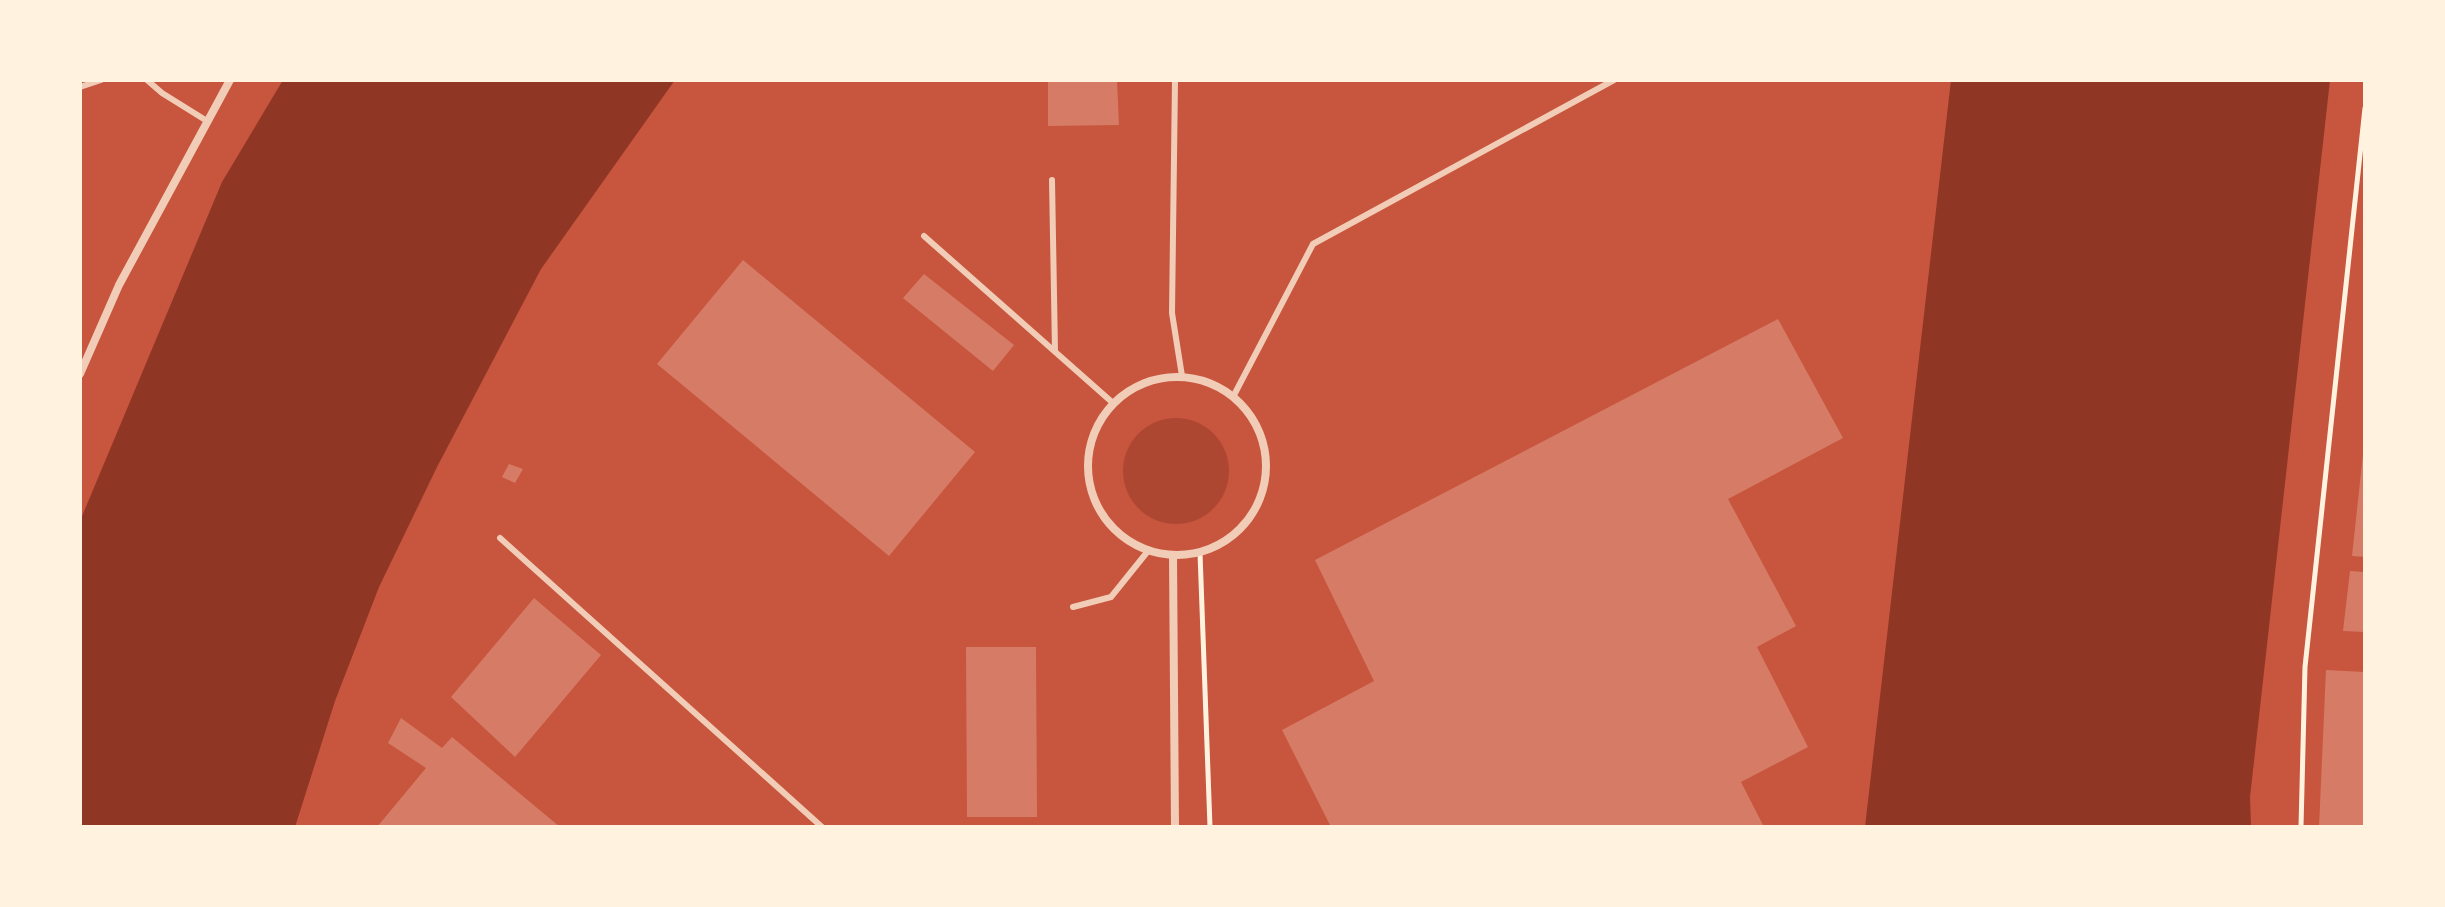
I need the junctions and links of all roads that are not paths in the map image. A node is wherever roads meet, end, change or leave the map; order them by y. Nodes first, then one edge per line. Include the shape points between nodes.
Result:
1 (101, 80) edge
2 (147, 80) edge
3 (230, 80) edge
4 (1175, 80) edge
5 (1614, 80) edge
6 (80, 87) edge
7 (207, 121) junction
8 (1052, 180) dead end
9 (924, 236) dead end
10 (1055, 351) junction
11 (80, 374) edge
12 (1182, 376) junction
13 (1233, 397) junction
14 (1113, 403) junction
15 (500, 538) dead end
16 (1148, 551) junction
17 (1173, 556) junction
18 (1073, 607) dead end
19 (822, 827) edge
20 (1175, 827) edge

1 - 6 lane
2 - 7 lane
3 - 7 street
4 - 12 lane via 1172,313
5 - 13 lane via 1313,244
7 - 11 street via 119,285
8 - 10 lane
9 - 10 lane
10 - 14 lane
12 - 13 street via 1209,382
12 - 14 street via 1145,383
13 - 17 street via 1251,417 1263,443 1266,471 1261,498 1247,522 1226,541 1200,553
14 - 16 street via 1096,428 1088,457 1090,487 1102,515 1122,537
15 - 19 lane
16 - 17 street
16 - 18 lane via 1111,597
17 - 20 street

